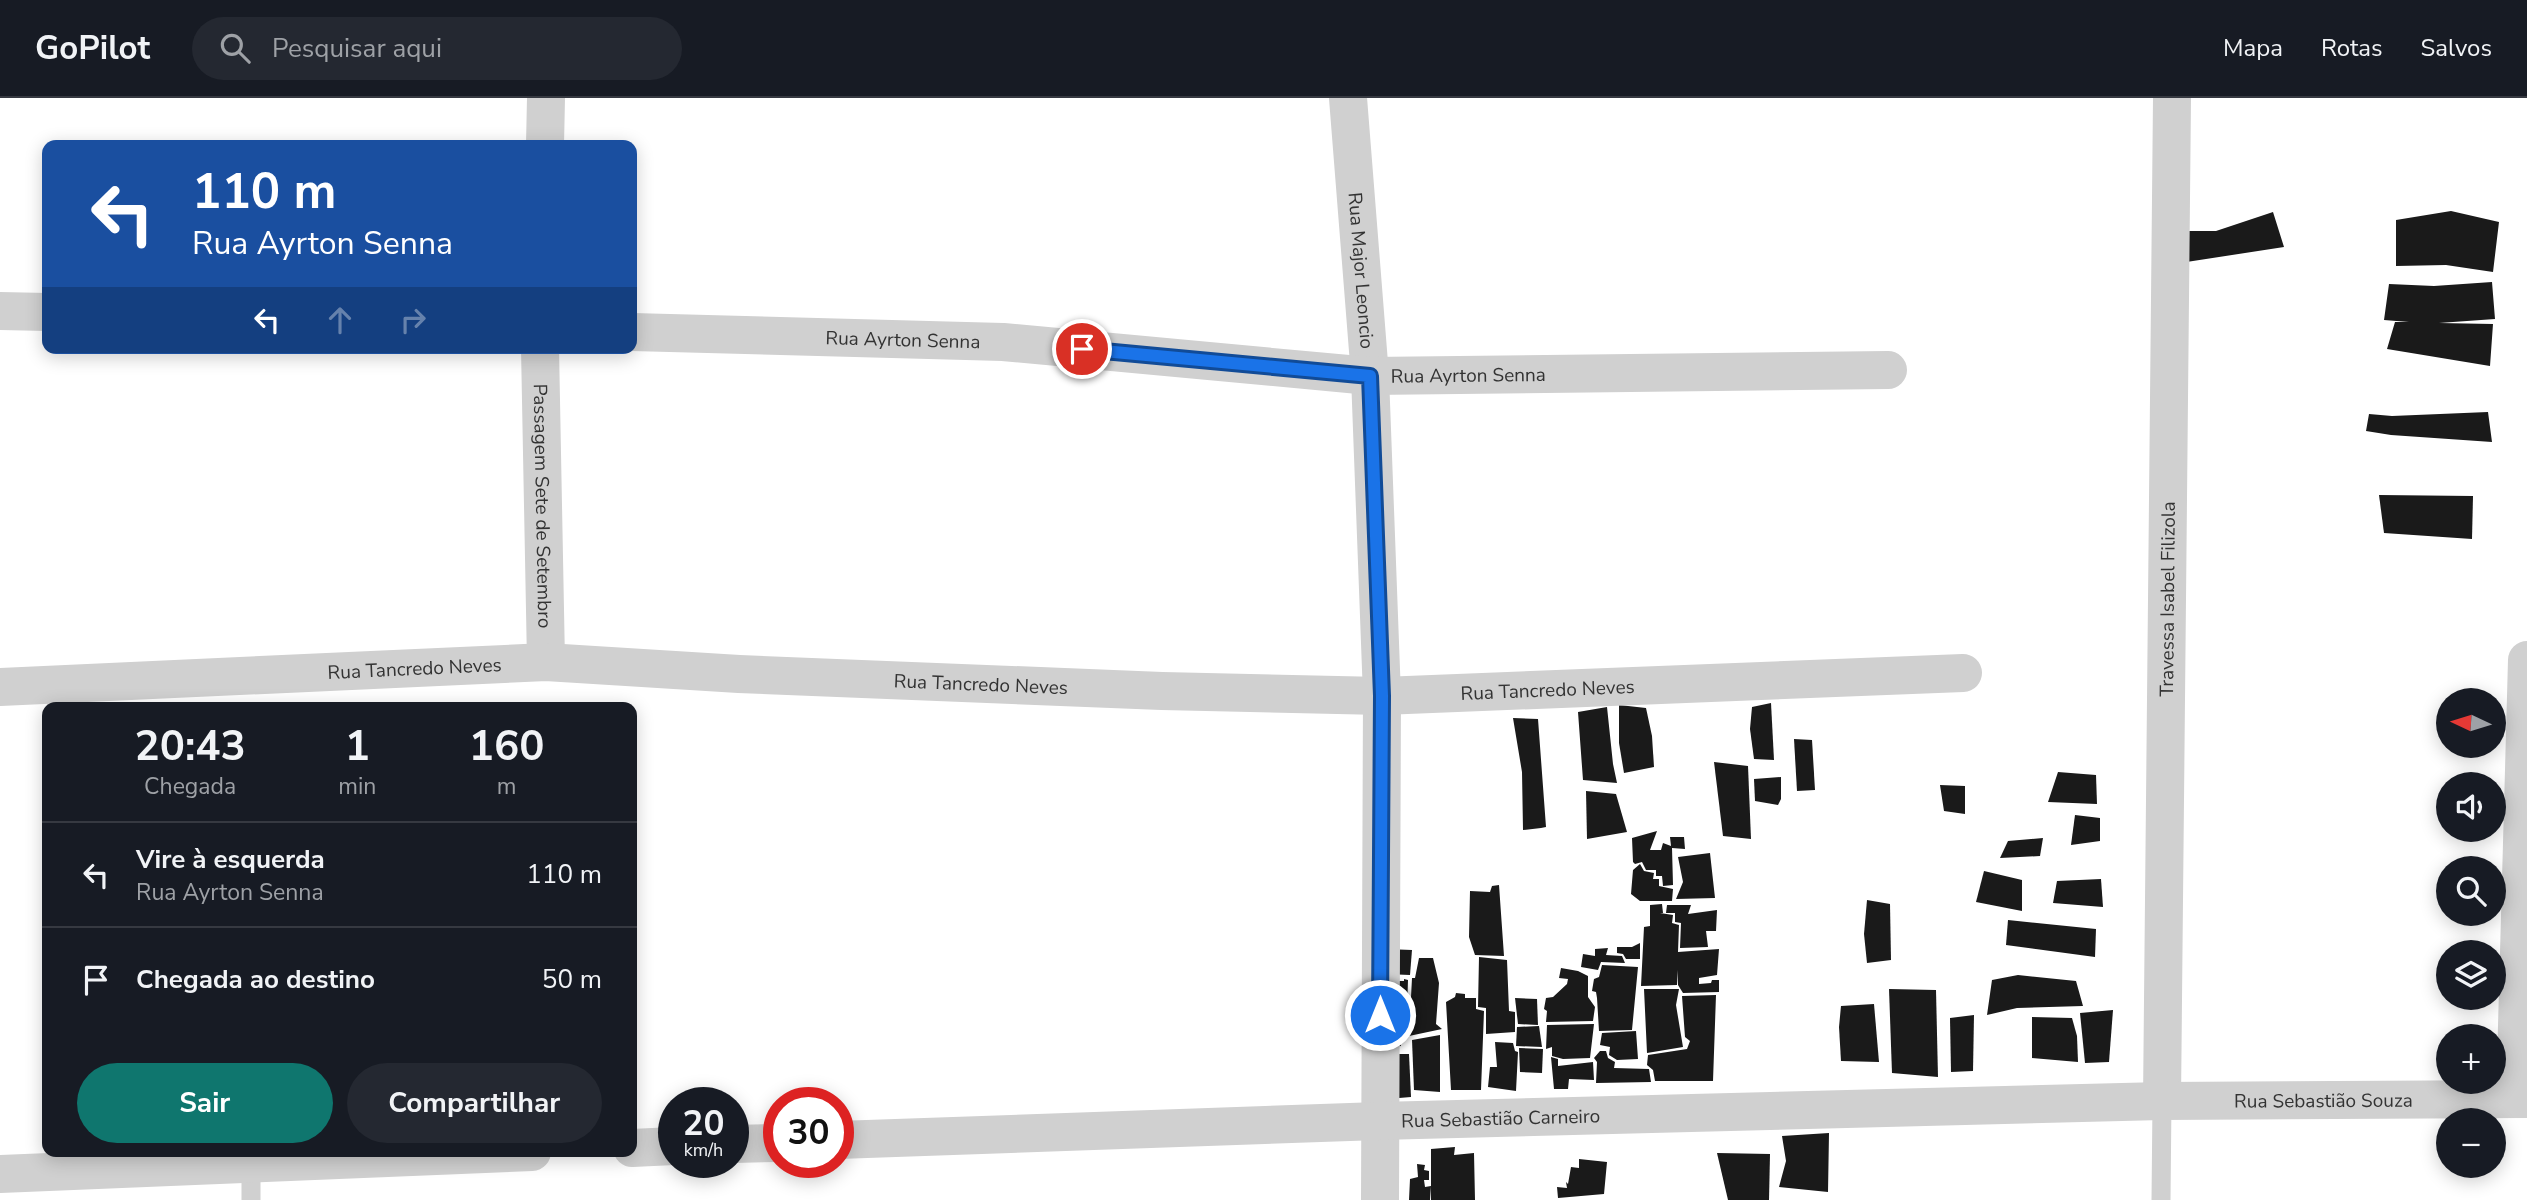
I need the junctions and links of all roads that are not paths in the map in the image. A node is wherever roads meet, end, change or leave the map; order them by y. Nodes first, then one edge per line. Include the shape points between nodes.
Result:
1 (546, 98) edge
2 (1348, 98) edge
3 (2172, 98) edge
4 (545, 140) edge
5 (0, 311) edge
6 (42, 312) edge
7 (637, 331) edge
8 (540, 354) edge
9 (1888, 370) dead end
10 (1370, 376) junction
11 (2527, 660) edge
12 (546, 662) junction
13 (1962, 673) dead end
14 (0, 687) edge
15 (1382, 696) junction
16 (2521, 1098) edge
17 (2162, 1101) junction
18 (1379, 1121) junction
19 (854, 1139) edge
20 (658, 1147) edge
21 (637, 1148) edge
22 (392, 1157) edge
23 (251, 1162) junction
24 (0, 1174) edge
25 (251, 1200) edge
26 (1380, 1200) edge
27 (2161, 1200) edge

1 - 4 street
2 - 10 street, Rua Major Leoncio
3 - 17 street, Travessa Isabel Filizola
5 - 6 street
7 - 10 street, Rua Ayrton Senna via 1003,342
8 - 12 street, Passagem Sete de Setembro
9 - 10 street, Rua Ayrton Senna
10 - 15 street, Rua Major Leoncio
11 - 16 street
12 - 14 street, Rua Tancredo Neves
12 - 15 street, Rua Tancredo Neves via 1162,691
13 - 15 street, Rua Tancredo Neves
15 - 18 street, Rua Major Leoncio
16 - 17 street, Rua Sebastião Souza
17 - 18 street, Rua Sebastião Carneiro
17 - 27 lane
18 - 19 street, Rua Sebastião Carneiro
18 - 26 street, Rua Major Leoncio
20 - 21 street
22 - 23 street
23 - 24 street
23 - 25 lane

